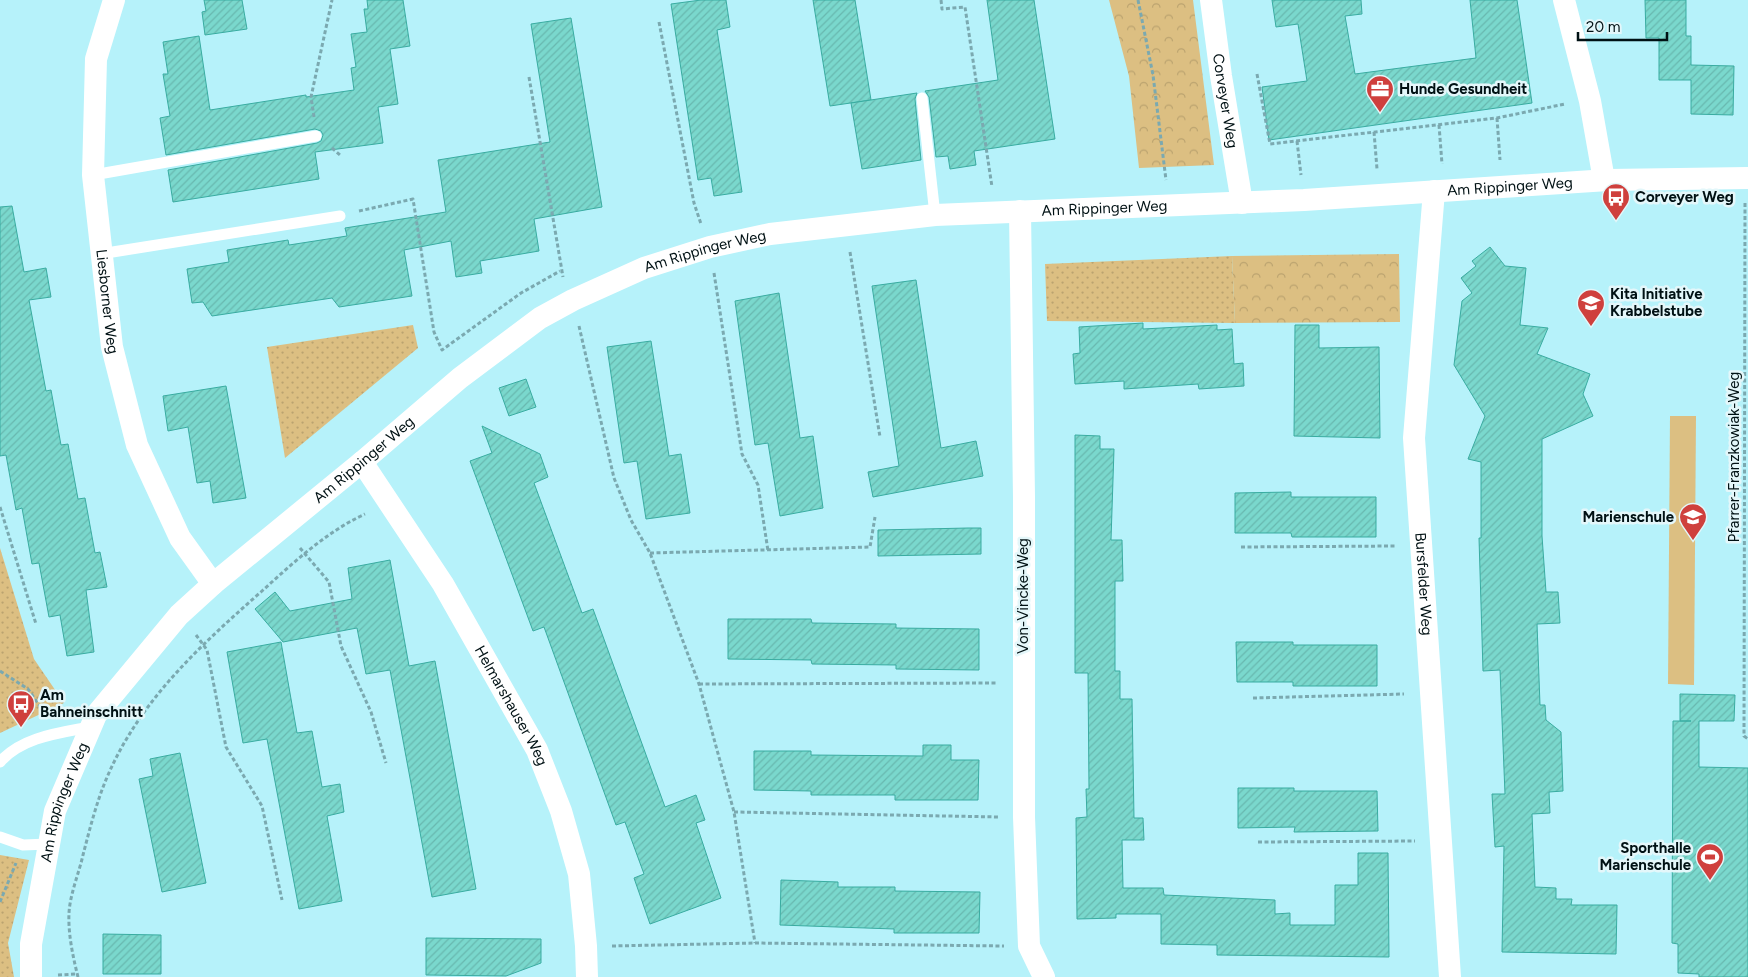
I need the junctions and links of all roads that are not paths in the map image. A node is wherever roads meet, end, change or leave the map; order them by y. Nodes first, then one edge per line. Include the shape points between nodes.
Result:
1 (114, 0) edge
2 (1211, 0) edge
3 (1564, 0) edge
4 (922, 98) dead end
5 (316, 136) dead end
6 (93, 175) junction
7 (1743, 178) edge
8 (1604, 180) junction
9 (1434, 191) junction
10 (1242, 203) junction
11 (1020, 211) junction
12 (935, 214) junction
13 (340, 216) road end
14 (100, 254) junction
15 (362, 462) junction
16 (213, 584) junction
17 (90, 727) junction
18 (0, 762) edge
19 (0, 837) edge
20 (49, 844) junction
21 (31, 977) edge
22 (587, 977) edge
23 (1044, 977) edge
24 (1450, 977) edge

1 - 6 street, Liesborner Weg via 96,59
2 - 10 street, Corveyer Weg
3 - 8 street via 1590,101
4 - 12 lane
5 - 6 lane
6 - 14 street, Liesborner Weg
7 - 8 street, Am Rippinger Weg
8 - 9 street, Am Rippinger Weg
9 - 10 street, Am Rippinger Weg
9 - 24 street, Bursfelder Weg via 1414,438
10 - 11 street, Am Rippinger Weg
11 - 12 street, Am Rippinger Weg
11 - 23 street, Von-Vincke-Weg via 1024,818 1029,946
12 - 15 street, Am Rippinger Weg via 770,234 710,247 644,268 540,318 460,378
13 - 14 lane
14 - 16 street, Liesborner Weg via 112,347 137,445 180,538
15 - 16 street, Am Rippinger Weg
15 - 22 street, Helmarshauser Weg via 443,584 537,750 561,811 579,874
16 - 17 street, Am Rippinger Weg via 179,616 96,715
17 - 18 lane via 55,734 10,751
17 - 20 street, Am Rippinger Weg via 55,811
19 - 20 lane via 23,845
20 - 21 street, Am Rippinger Weg via 30,944

